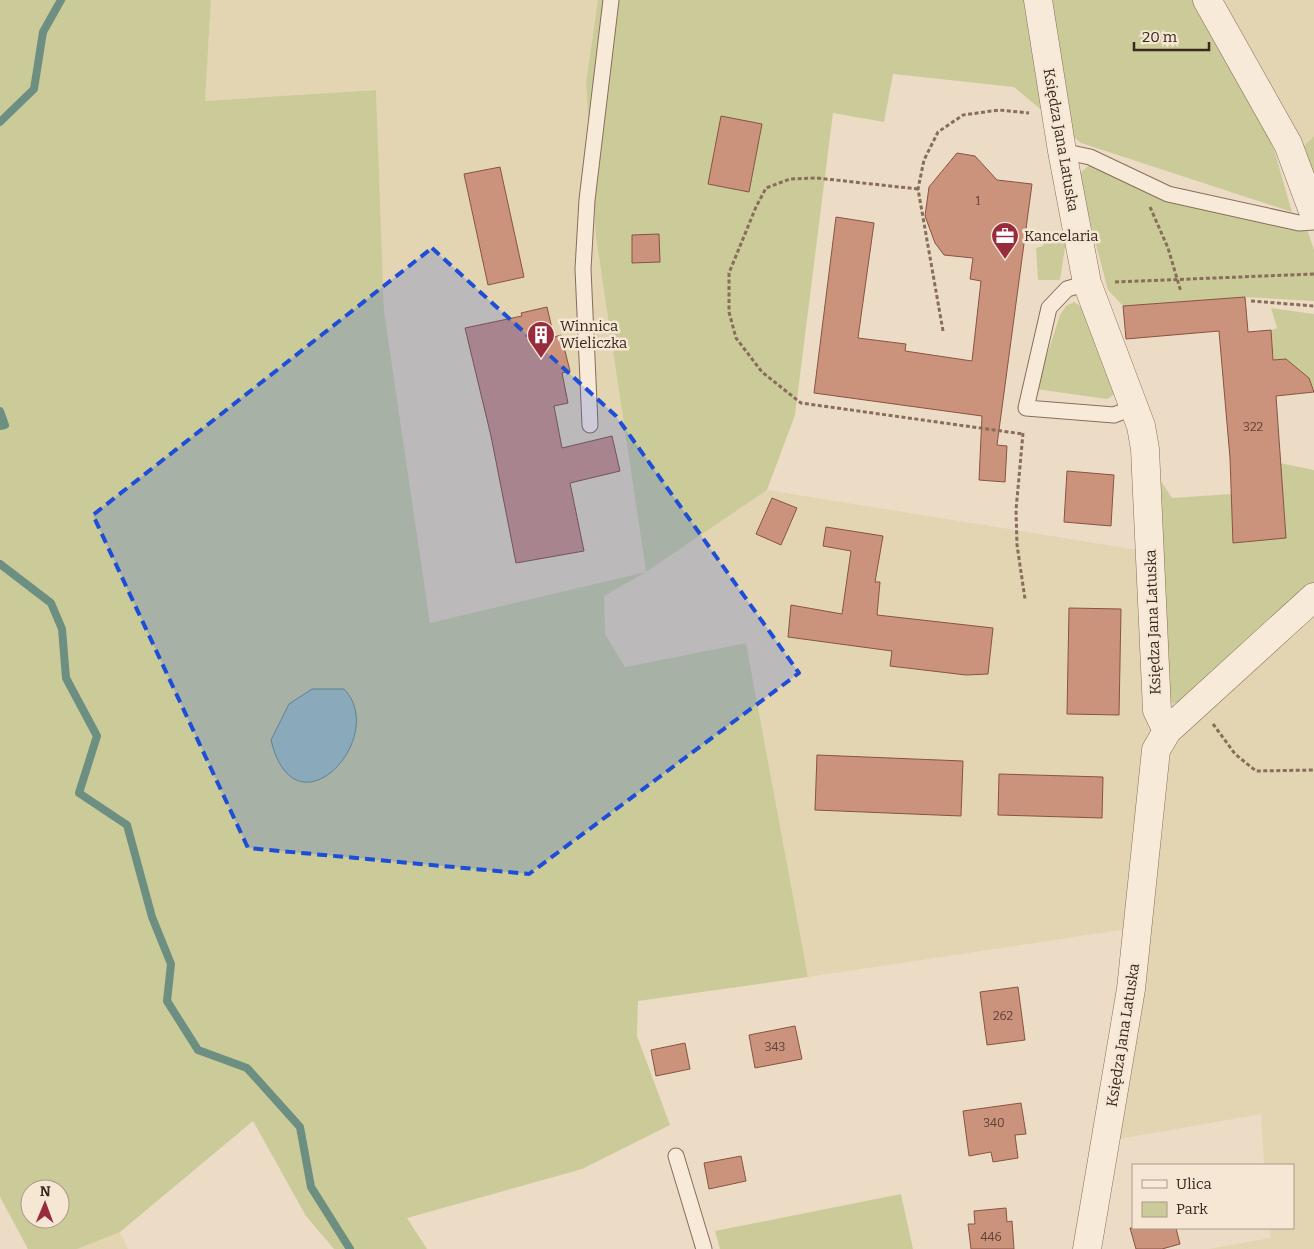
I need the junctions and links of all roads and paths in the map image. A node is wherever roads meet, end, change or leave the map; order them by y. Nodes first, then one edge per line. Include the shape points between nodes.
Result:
1 (611, 0) edge
2 (1038, 0) edge
3 (1206, 0) edge
4 (1056, 115) junction
5 (1062, 151) junction
6 (1137, 180) junction
7 (918, 189) junction
8 (1314, 214) edge
9 (1314, 222) edge
10 (1314, 274) edge
11 (1179, 280) junction
12 (1087, 283) junction
13 (1181, 292) dead end
14 (1251, 301) dead end
15 (1314, 306) edge
16 (943, 331) dead end
17 (1026, 408) junction
18 (1132, 408) junction
19 (590, 425) dead end
20 (1023, 434) junction
21 (1314, 597) edge
22 (1025, 599) dead end
23 (1194, 706) junction
24 (1167, 731) junction
25 (1314, 770) edge
26 (676, 1156) dead end
27 (704, 1249) edge
28 (1087, 1249) edge

1 - 19 lane via 587,200 583,269
2 - 4 street, Księdza Jana Latuska
3 - 8 street via 1288,144
4 - 5 street, Księdza Jana Latuska
4 - 7 path via 999,110 964,115 938,132 924,160
5 - 6 lane via 1090,157
5 - 12 street, Księdza Jana Latuska
6 - 9 lane via 1168,194 1299,223
6 - 11 path
7 - 16 path
7 - 20 path via 817,178 790,179 766,188 729,273 729,312 736,338 762,372 801,403
10 - 11 path
11 - 12 path
11 - 13 path
12 - 17 lane via 1067,289 1049,308
12 - 18 street, Księdza Jana Latuska
14 - 15 path
17 - 18 lane via 1114,415
17 - 20 path
18 - 24 street, Księdza Jana Latuska via 1141,426 1145,449 1157,710
20 - 22 path via 1016,510 1017,545
21 - 23 street
23 - 24 street
23 - 25 path via 1213,724 1235,754 1256,770
24 - 28 street, Księdza Jana Latuska via 1156,750 1131,990
26 - 27 lane

